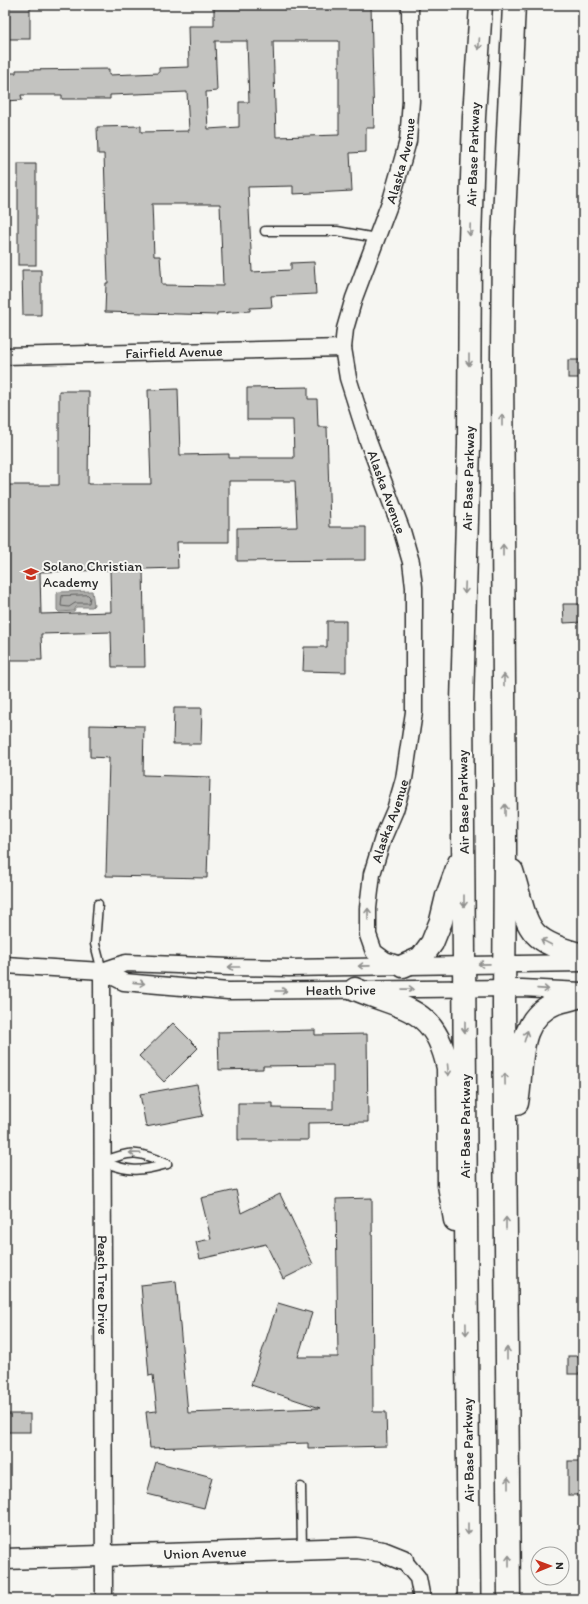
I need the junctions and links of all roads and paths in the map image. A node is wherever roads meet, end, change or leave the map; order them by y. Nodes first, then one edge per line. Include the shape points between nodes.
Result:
1 (410, 5) edge
2 (481, 5) edge
3 (514, 5) edge
4 (265, 231) dead end
5 (376, 238) junction
6 (343, 348) junction
7 (5, 356) edge
8 (464, 848) junction
9 (505, 849) junction
10 (98, 904) dead end
11 (583, 954) edge
12 (504, 963) junction
13 (583, 963) edge
14 (464, 964) junction
15 (5, 965) edge
16 (403, 966) junction
17 (102, 971) junction
18 (464, 988) junction
19 (504, 988) junction
20 (355, 989) junction
21 (583, 992) edge
22 (583, 996) edge
23 (506, 1157) junction
24 (103, 1162) junction
25 (466, 1290) junction
26 (301, 1487) dead end
27 (302, 1550) junction
28 (104, 1557) junction
29 (5, 1559) edge
30 (403, 1560) joint
31 (104, 1599) edge
32 (422, 1599) edge
33 (469, 1599) edge
34 (509, 1599) edge

1 - 5 street, Alaska Avenue via 411,101 408,141 392,197
2 -> 8 main road, Air Base Parkway via 470,240 469,445 462,703
9 -> 3 main road via 502,239
4 - 5 lane via 337,230
5 - 6 street, Alaska Avenue via 352,304
6 - 7 street, Fairfield Avenue
16 -> 6 street, Alaska Avenue via 374,952 368,935 368,908 372,874 404,779 414,712 414,587 402,530 354,399
8 -> 14 main road, Air Base Parkway
8 - 16 main road via 432,943 421,958
11 -> 9 main road via 558,948 541,940 530,928
9 - 12 main road
10 - 17 lane via 95,944
12 - 13 street, Heath Drive
12 -> 14 street, Heath Drive
12 - 19 main road
14 - 16 street, Heath Drive
14 - 18 main road, Air Base Parkway
15 - 17 street, Heath Drive
16 -> 17 street, Heath Drive via 236,968 126,963
17 -> 20 street, Heath Drive via 124,982 202,990
17 - 24 street, Peach Tree Drive
18 - 19 street, Heath Drive
20 -> 18 street, Heath Drive
18 -> 25 main road, Air Base Parkway
19 -> 21 street, Heath Drive
23 -> 19 main road
20 -> 25 main road via 380,1000 399,1004 416,1013 428,1022 445,1050 448,1068 449,1185
23 -> 22 main road via 518,1097 522,1052 531,1022 542,1011 556,1003
34 -> 23 main road
24 -> 24 lane via 123,1170 146,1170 166,1164 146,1154 123,1153
24 - 28 street, Peach Tree Drive
25 -> 33 main road, Air Base Parkway
26 - 27 lane
27 - 28 street, Union Avenue
27 - 30 street, Union Avenue via 357,1548 382,1552
28 - 29 street, Union Avenue
28 - 31 street, Peach Tree Drive
30 - 32 street via 418,1578

